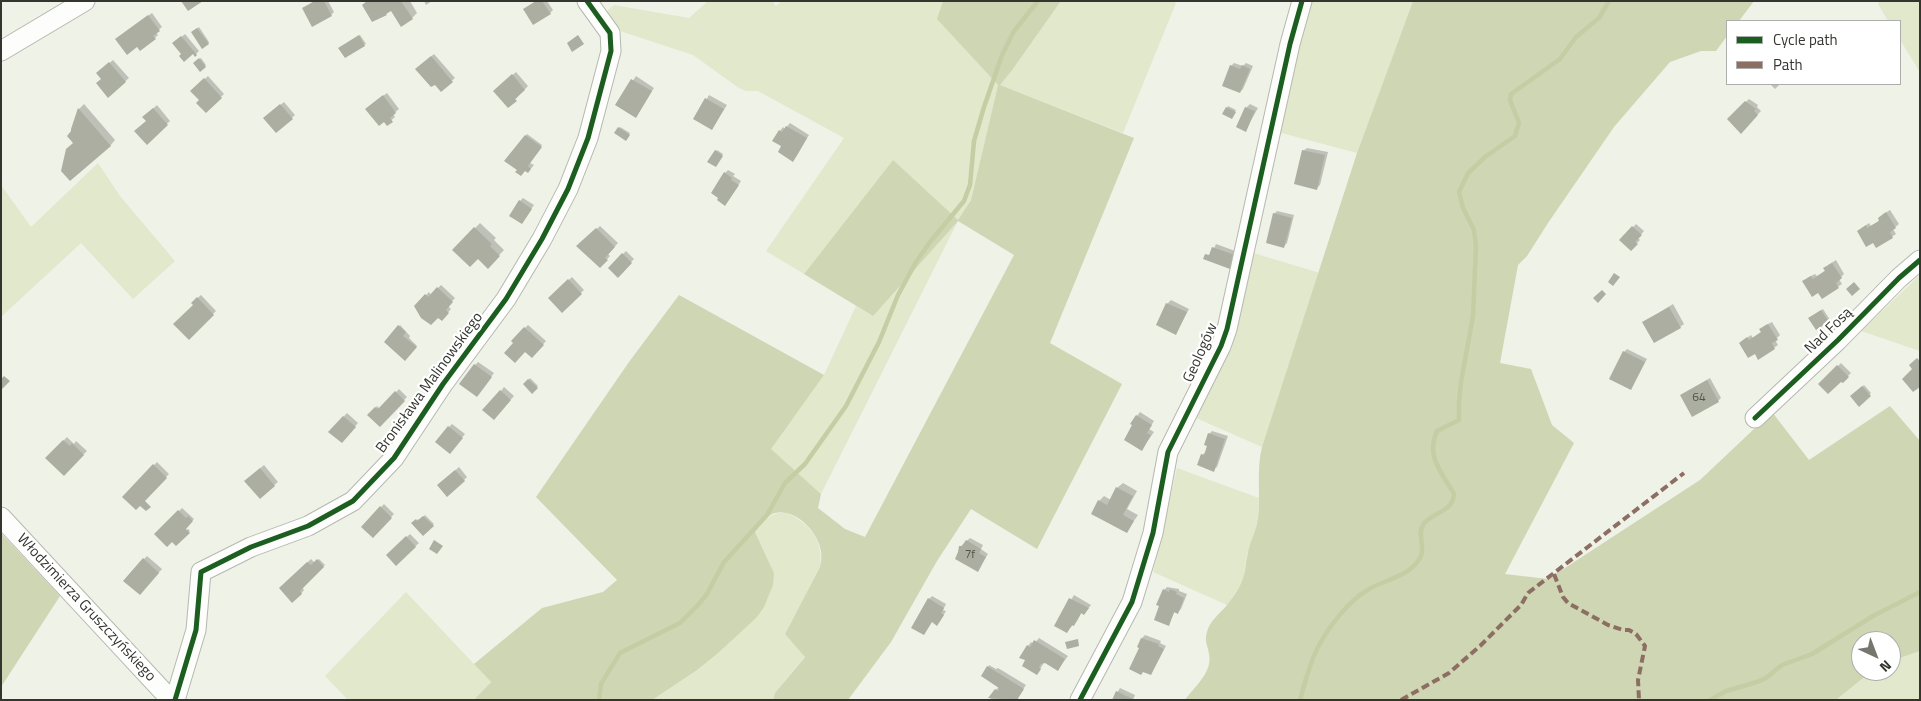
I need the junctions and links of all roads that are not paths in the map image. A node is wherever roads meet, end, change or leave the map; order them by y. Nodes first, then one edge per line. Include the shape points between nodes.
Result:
1 (85, 1) edge
2 (587, 1) edge
3 (1302, 1) edge
4 (1, 51) edge
5 (1920, 260) edge
6 (1755, 418) dead end
7 (1, 517) edge
8 (171, 700) edge
9 (175, 700) edge
10 (1080, 700) edge

1 - 4 street
2 - 9 street, Bronisława Malinowskiego via 610,33 611,51 588,138 568,188 542,239 506,299 443,384 394,458 353,501 308,526 251,547 201,572 196,630
3 - 10 street, Geologów via 1227,329 1168,452 1153,533 1132,602
5 - 6 street, Nad Fosą
7 - 8 street, Włodzimierza Gruszczyńskiego

